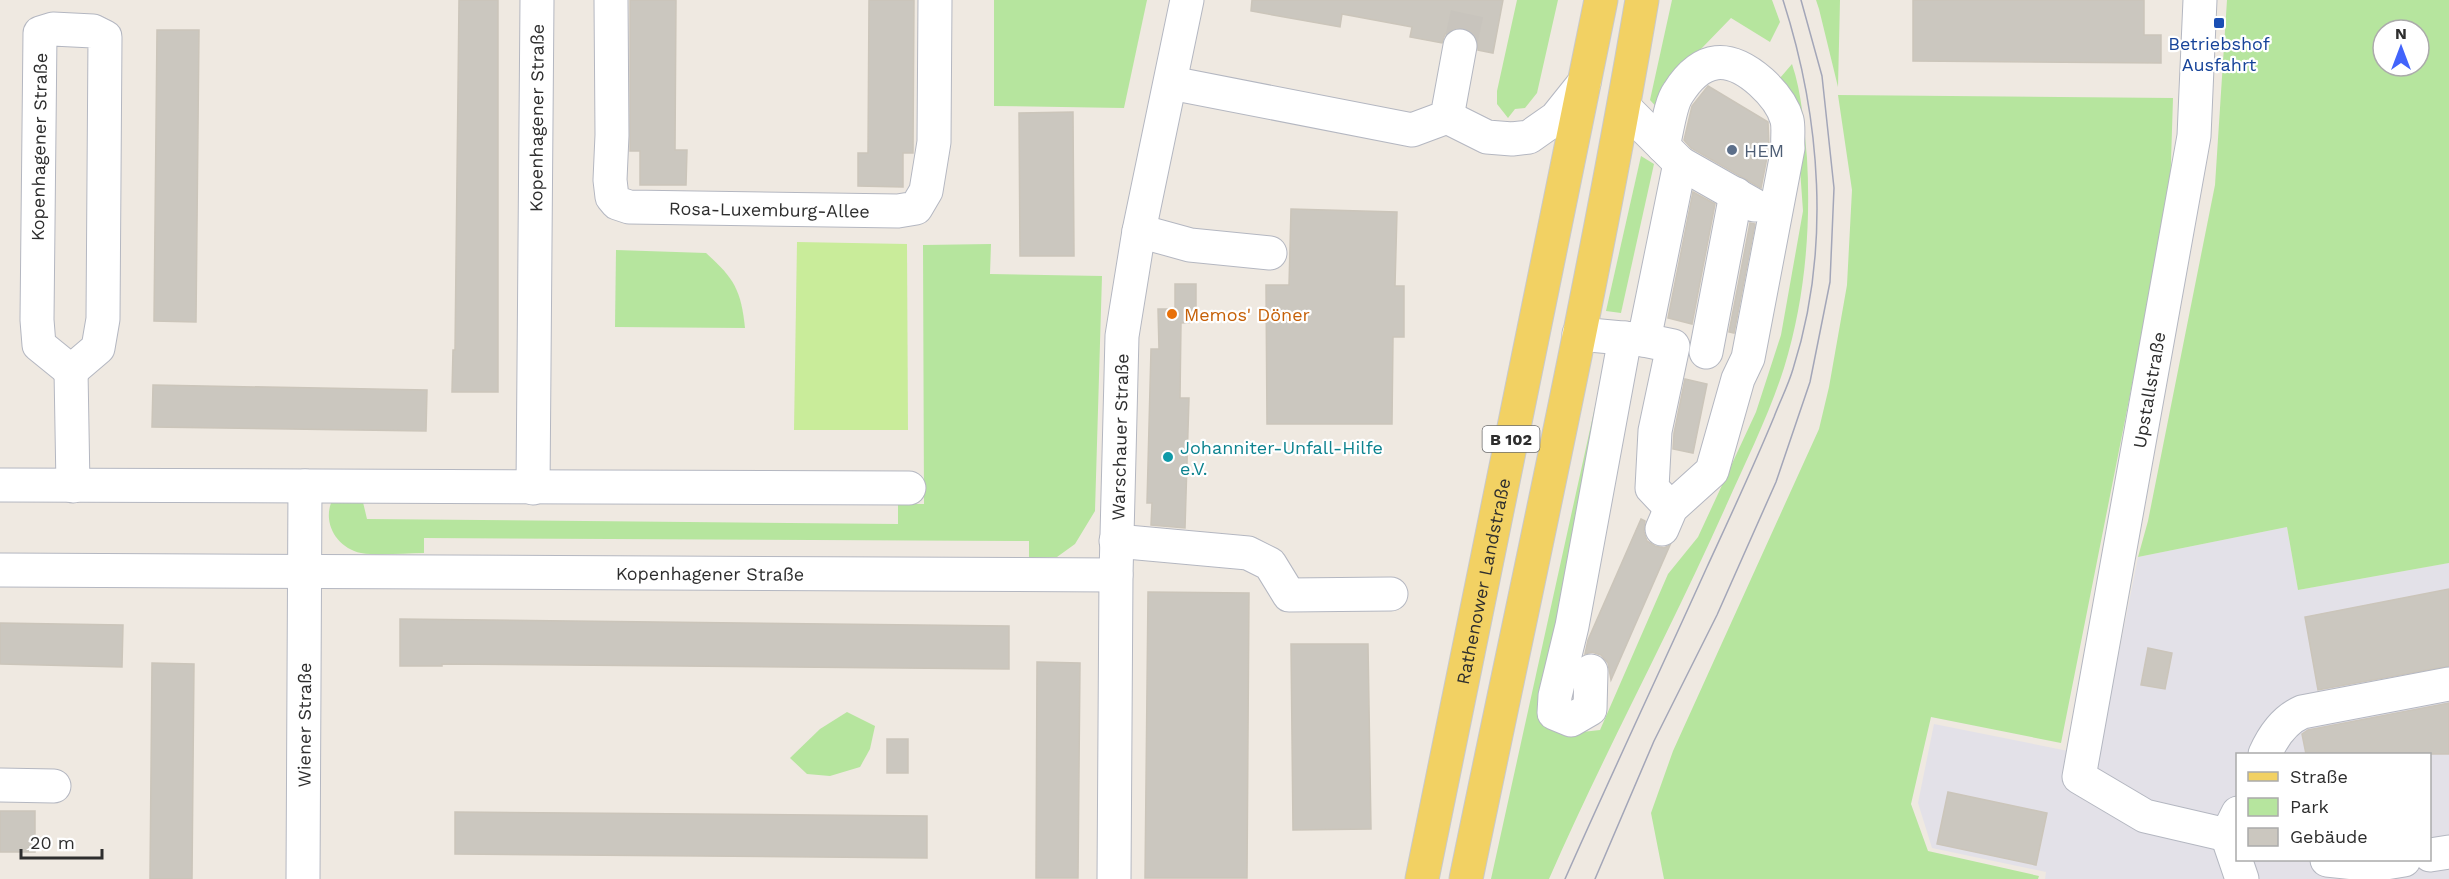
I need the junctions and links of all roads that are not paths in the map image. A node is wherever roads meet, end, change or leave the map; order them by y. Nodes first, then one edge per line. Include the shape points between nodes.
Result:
1 (537, 0) edge
2 (611, 0) edge
3 (935, 0) edge
4 (1187, 0) edge
5 (1601, 0) edge
6 (1642, 0) edge
7 (2200, 0) edge
8 (1460, 46) tunnel mouth
9 (1171, 83) junction
10 (1584, 83) junction
11 (1624, 107) junction
12 (1447, 117) junction
13 (1671, 155) junction
14 (1736, 194) junction
15 (1774, 216) junction
16 (1139, 231) junction
17 (1270, 253) dead end
18 (1579, 334) junction
19 (1648, 341) junction
20 (1706, 352) junction
21 (1748, 358) junction
22 (71, 371) junction
23 (0, 485) edge
24 (73, 486) junction
25 (305, 486) junction
26 (533, 488) junction
27 (909, 488) dead end
28 (1116, 541) junction
29 (0, 570) edge
30 (304, 571) junction
31 (1116, 575) junction
32 (1391, 594) dead end
33 (1581, 674) dead end
34 (2449, 684) edge
35 (2265, 753) edge
36 (0, 785) edge
37 (54, 786) dead end
38 (2234, 829) edge
39 (2449, 852) edge
40 (2431, 855) edge
41 (2239, 861) edge
42 (2336, 861) edge
43 (2398, 861) edge
44 (303, 879) edge
45 (1114, 879) edge
46 (1422, 879) edge
47 (1466, 879) edge
48 (2242, 879) edge

1 - 26 street, Kopenhagener Straße
2 - 3 street, Rosa-Luxemburg-Allee via 610,180 612,197 617,203 629,207 898,211 916,208 926,191 934,142
4 - 9 street, Warschauer Straße
5 - 10 main road, Rathenower Landstraße / B 102
6 - 11 main road, B 102
7 - 38 street, Upstallstraße via 2194,136 2079,777 2145,816
8 - 12 street
9 - 12 street via 1412,130
9 - 16 street, Warschauer Straße
10 - 12 street via 1556,118 1529,137 1487,137
10 - 46 main road, Rathenower Landstraße / B 102
11 - 13 street
11 - 18 main road, B 102
13 - 14 street
13 - 15 street via 1676,94 1698,68 1728,62 1747,69 1773,92 1787,120 1788,148
13 - 19 street
14 - 15 street
14 - 20 street
15 - 21 street
16 - 17 street via 1190,245
16 - 28 street, Warschauer Straße via 1122,336
18 - 19 street
18 - 47 main road, B 102
19 - 20 street
19 - 21 street via 1655,431 1652,488 1666,518 1712,471 1738,379
19 - 33 street via 1572,626
20 - 21 street
22 - 22 street, Kopenhagener Straße via 98,348 103,319 105,37 93,31 53,29 40,33 37,320 39,345
22 - 24 street
23 - 24 street
24 - 25 street
25 - 26 street
25 - 30 street
26 - 27 street
28 - 31 street, Warschauer Straße
28 - 32 street via 1248,553 1270,564 1289,595
29 - 30 street, Kopenhagener Straße
30 - 31 street, Kopenhagener Straße
30 - 44 street, Wiener Straße
31 - 45 street, Warschauer Straße
34 - 35 street via 2302,712 2284,724
36 - 37 street
39 - 40 street
41 - 48 street
42 - 43 street via 2373,865

